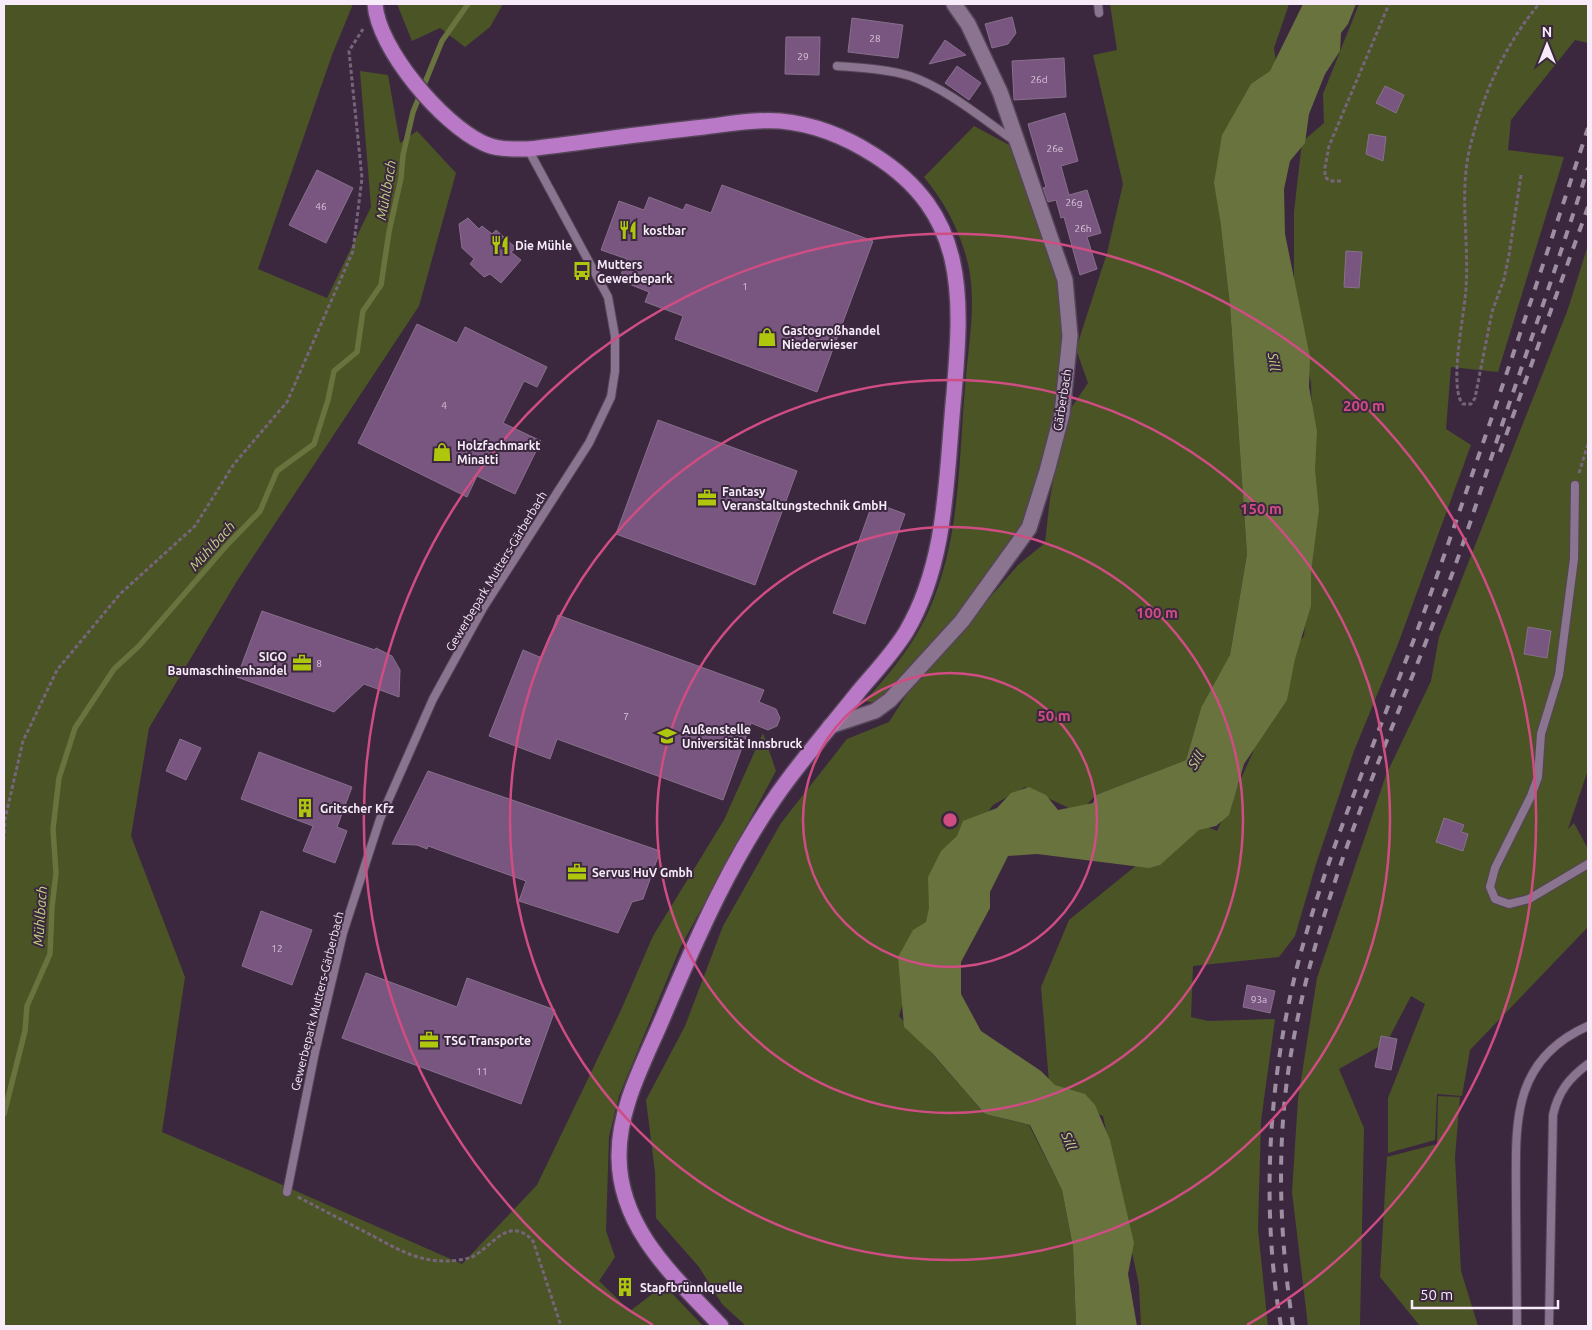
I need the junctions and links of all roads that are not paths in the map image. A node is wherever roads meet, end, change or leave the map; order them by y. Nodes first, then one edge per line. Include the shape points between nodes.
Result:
1 (375, 4) edge
2 (954, 4) edge
3 (1098, 4) edge
4 (1099, 13) dead end
5 (837, 66) dead end
6 (1016, 142) junction
7 (528, 149) junction
8 (1575, 485) road end
9 (830, 726) junction
10 (1588, 864) edge
11 (1588, 1026) edge
12 (1588, 1064) edge
13 (287, 1192) road end
14 (721, 1326) edge
15 (1517, 1326) edge
16 (1549, 1326) edge

1 - 7 main road via 378,23 393,54 447,118 483,144
2 - 6 street, Gärberbach via 986,59 1010,118
3 - 4 lane
5 - 6 lane via 883,70 911,77 938,90
6 - 9 street, Gärberbach via 1065,280 1070,336 1062,414 1038,502 1029,528 962,621 890,700 875,711
7 - 9 main road via 756,121 798,124 848,140 884,161 917,190 939,224 951,250 959,305 945,488 934,567 905,633
7 - 13 lane, Gewerbepark Mutters-Gärberbach via 608,298 615,336 611,396 589,443 483,608 441,684 380,819 343,933
8 - 10 lane via 1574,559 1568,611 1559,675 1541,734 1538,777 1494,868 1490,887 1495,899 1509,904 1529,899
9 - 14 main road via 752,831 724,885 636,1080 621,1131 620,1174 632,1217 652,1250
11 - 15 lane via 1542,1057 1520,1100 1516,1156
12 - 16 lane via 1559,1094 1553,1115

